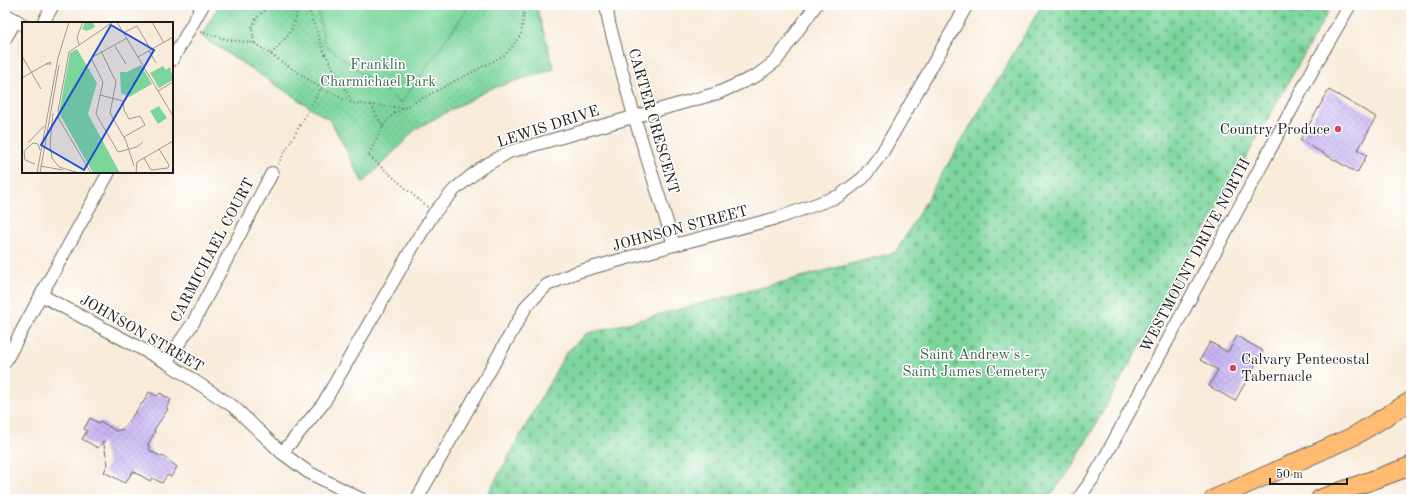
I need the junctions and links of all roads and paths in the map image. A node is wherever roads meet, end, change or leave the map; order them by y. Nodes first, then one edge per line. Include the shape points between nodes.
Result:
1 (53, 5) edge
2 (203, 5) edge
3 (269, 5) edge
4 (299, 5) edge
5 (307, 5) edge
6 (525, 5) edge
7 (608, 5) edge
8 (816, 5) edge
9 (967, 5) edge
10 (1350, 5) edge
11 (5, 14) edge
12 (20, 22) edge
13 (44, 22) edge
14 (190, 29) junction
15 (5, 39) edge
16 (254, 43) junction
17 (271, 54) junction
18 (173, 58) edge
19 (321, 88) junction
20 (352, 103) junction
21 (371, 105) junction
22 (404, 108) junction
23 (634, 116) junction
24 (383, 127) junction
25 (108, 173) edge
26 (272, 173) joint
27 (434, 213) junction
28 (674, 245) junction
29 (41, 295) junction
30 (6, 358) edge
31 (166, 362) junction
32 (1411, 401) edge
33 (282, 453) junction
34 (1411, 466) edge
35 (361, 499) edge
36 (417, 499) edge
37 (1078, 499) edge
38 (1214, 499) edge
39 (1320, 499) edge

1 - 13 street
2 - 14 street
3 - 16 path via 252,27
4 - 17 path via 287,37
5 - 20 path via 325,54
6 - 22 path via 521,35 505,55
7 - 23 street, CARTER CRESCENT via 609,23
8 - 23 street, LEWIS DRIVE via 776,61 756,76 718,93
9 - 28 street, JOHNSON STREET via 882,153 863,178 839,196 781,217
10 - 37 street, WESTMOUNT DRIVE NORTH via 1102,463
11 - 12 street
12 - 15 street
14 - 16 path via 230,40
14 - 18 street
16 - 17 path
17 - 19 path
19 - 20 path
19 - 26 path
20 - 21 path
21 - 22 path
21 - 24 path
22 - 24 path via 386,121
23 - 27 street, LEWIS DRIVE via 509,152 481,168 455,189
23 - 28 street, CARTER CRESCENT
24 - 27 path via 368,155
25 - 29 street
26 - 31 street, CARMICHAEL COURT via 193,323
27 - 33 street, LEWIS DRIVE via 323,404
28 - 36 street, JOHNSON STREET via 577,272 547,285 527,305
29 - 30 street
29 - 31 street, JOHNSON STREET
31 - 33 street, JOHNSON STREET via 234,407
32 - 38 highway via 1354,436
33 - 35 street, JOHNSON STREET via 308,472
34 - 39 highway

